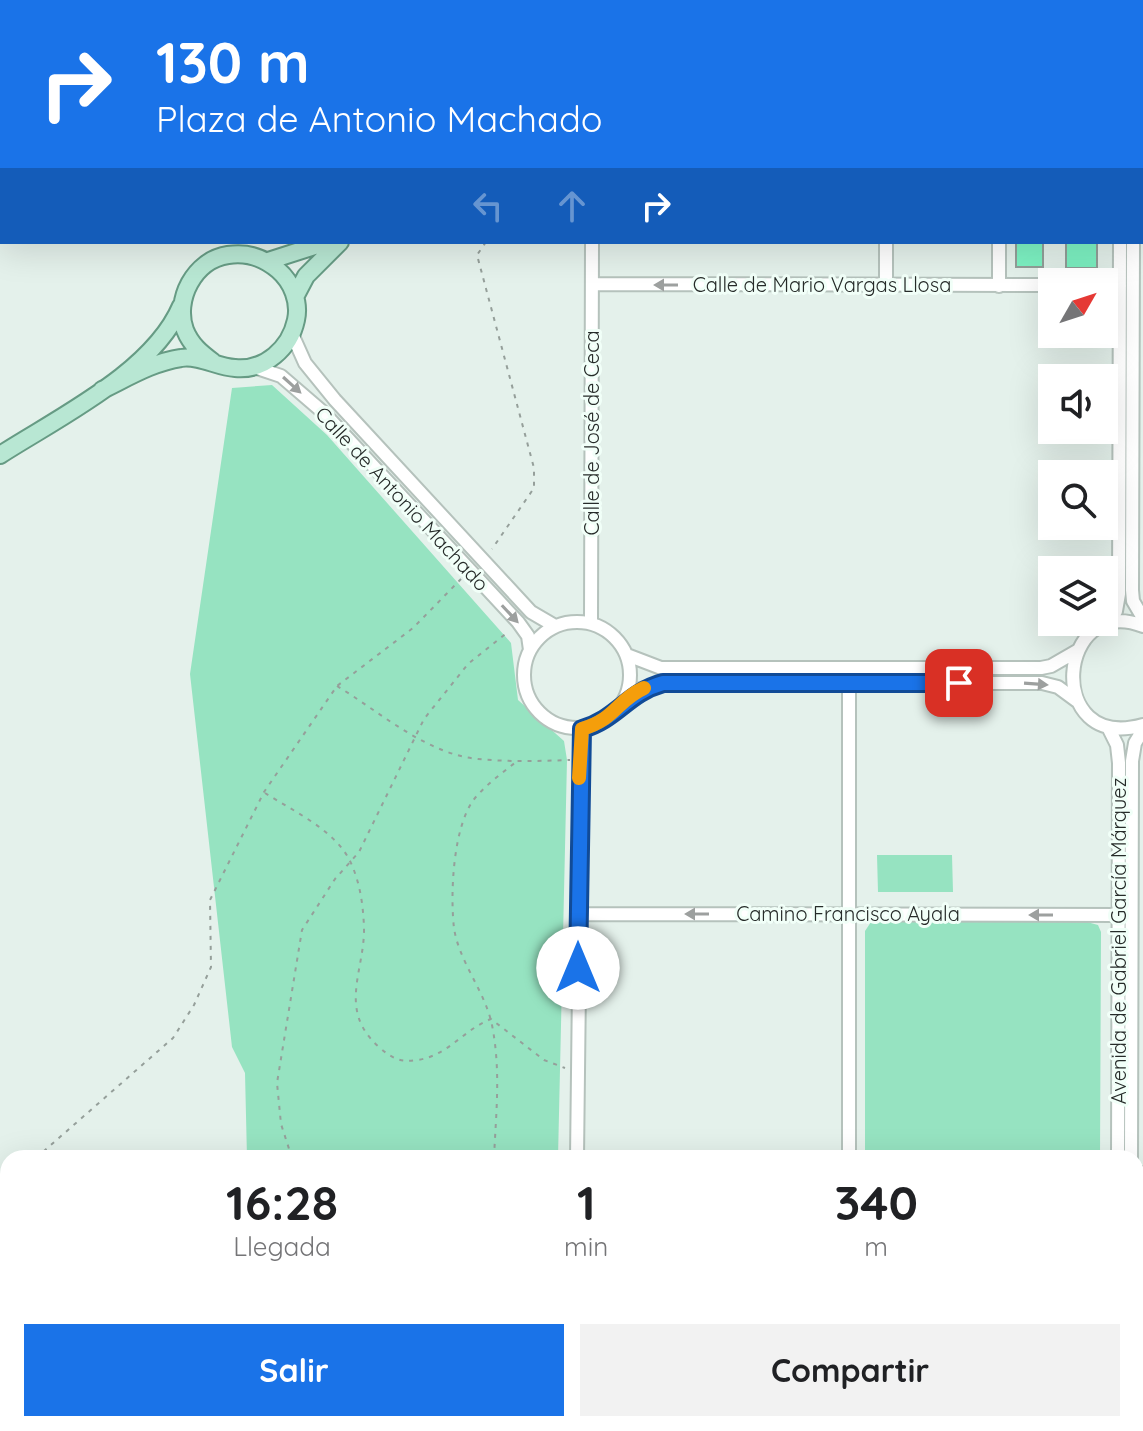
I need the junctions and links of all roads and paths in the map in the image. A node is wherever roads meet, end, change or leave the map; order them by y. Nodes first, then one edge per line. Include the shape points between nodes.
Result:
1 (321, 244) edge
2 (338, 244) edge
3 (485, 244) edge
4 (592, 244) edge
5 (886, 244) edge
6 (999, 244) edge
7 (1121, 244) edge
8 (1133, 244) edge
9 (268, 261) junction
10 (592, 284) junction
11 (886, 285) junction
12 (1038, 285) edge
13 (1132, 285) edge
14 (999, 286) junction
15 (295, 297) junction
16 (182, 304) junction
17 (292, 334) junction
18 (213, 362) junction
19 (254, 367) junction
20 (102, 390) junction
21 (1138, 398) edge
22 (0, 455) edge
23 (1138, 511) edge
24 (482, 559) junction
25 (469, 571) junction
26 (1118, 600) edge
27 (1143, 618) edge
28 (518, 622) junction
29 (591, 623) junction
30 (1118, 625) edge
31 (555, 626) junction
32 (1143, 626) edge
33 (1090, 636) edge
34 (530, 650) junction
35 (1077, 651) junction
36 (627, 655) junction
37 (849, 683) junction
38 (337, 686) junction
39 (624, 701) junction
40 (1077, 701) junction
41 (1108, 727) junction
42 (1143, 728) edge
43 (582, 729) junction
44 (415, 735) junction
45 (579, 760) junction
46 (516, 762) junction
47 (264, 792) junction
48 (350, 862) junction
49 (578, 914) junction
50 (849, 914) junction
51 (1131, 915) edge
52 (491, 1019) junction
53 (1137, 1044) edge
54 (567, 1068) dead end
55 (45, 1150) edge
56 (289, 1150) edge
57 (495, 1150) edge
58 (577, 1150) edge
59 (849, 1150) edge
60 (1118, 1150) edge
61 (1131, 1150) edge

1 - 9 main road
2 - 15 main road via 306,276
3 - 24 path via 477,255 534,488 502,539
4 - 10 street, Calle de José de Ceca
5 - 11 street
6 - 14 street
7 - 13 street
8 - 13 street
9 - 15 main road via 286,277
9 - 16 main road via 245,253 223,255 201,268 188,284
11 -> 10 street, Calle de Mario Vargas Llosa
10 - 29 street, Calle de José de Ceca
11 - 14 street, Calle de Mario Vargas Llosa
12 - 14 street, Calle de Mario Vargas Llosa
13 - 21 street
13 - 26 street
15 - 17 main road
16 - 18 main road via 186,333
16 - 20 main road via 159,342
17 - 19 main road via 277,355
17 - 24 street, Calle de Antonio Machado via 305,363 335,400
18 - 19 main road
18 - 20 main road via 170,360
19 -> 25 street, Calle de Antonio Machado via 281,376 324,413
20 - 22 main road
21 - 23 street
23 - 27 street via 1132,590
24 - 31 street, Calle de Antonio Machado via 531,612
25 -> 28 street, Calle de Antonio Machado
25 - 38 path via 413,628
28 - 34 street, Calle de Antonio Machado
28 - 44 path via 468,664
29 - 31 street
29 - 36 street via 605,629
30 - 32 street
31 - 34 street
33 - 35 street
34 - 43 street via 524,681 530,701 561,726
35 - 36 street via 1041,668 661,668
35 - 40 street via 1071,670
36 - 39 street via 631,673
37 - 39 street via 663,683
37 -> 40 street via 1042,683
37 - 50 street
38 - 44 path
38 - 47 path
39 - 43 street via 602,723
40 - 41 street
41 - 42 street
41 - 51 street, Avenida de Gabriel García Márquez via 1117,745
42 - 51 street, Avenida de Gabriel García Márquez via 1132,761
43 - 45 street
44 - 46 path via 476,759
44 - 48 path
45 - 46 path
45 - 49 street
46 - 52 path via 467,810 452,877 454,928
47 - 48 path via 331,838
47 - 55 path via 210,900 211,967 194,1005 173,1038
48 - 52 path via 361,893 364,929 356,1010 376,1044 401,1062 417,1061 437,1056
48 - 56 path via 318,903 297,949 277,1083
50 -> 49 street, Camino Francisco Ayala
49 - 58 street
51 -> 50 street, Camino Francisco Ayala
50 - 59 street
51 - 53 street, Avenida de Gabriel García Márquez
51 - 60 street, Avenida de Gabriel García Márquez
52 - 54 path via 544,1060
52 - 57 path via 500,1073
53 - 61 street, Avenida de Gabriel García Márquez

